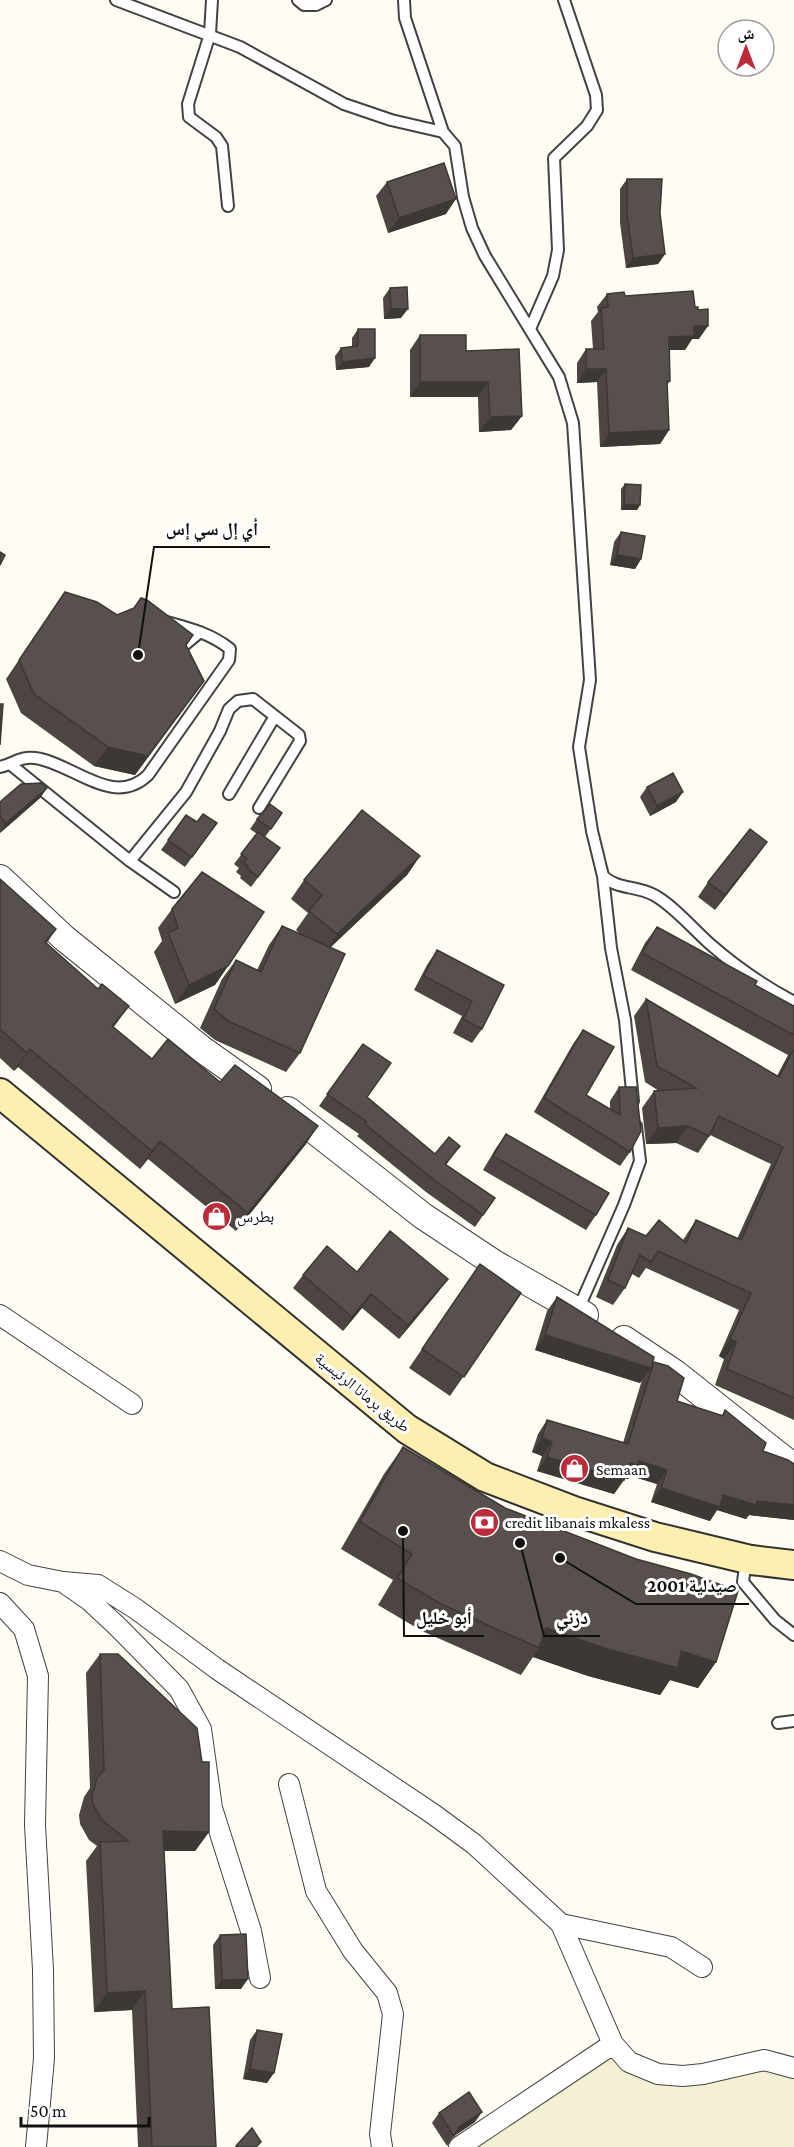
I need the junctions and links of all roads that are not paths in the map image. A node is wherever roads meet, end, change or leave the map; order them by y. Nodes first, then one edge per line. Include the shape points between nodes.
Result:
1 (116, 0) edge
2 (212, 0) edge
3 (298, 0) edge
4 (326, 0) edge
5 (404, 0) edge
6 (564, 0) edge
7 (210, 34) junction
8 (443, 132) junction
9 (228, 206) dead end
10 (530, 329) junction
11 (157, 619) edge
12 (200, 632) junction
13 (182, 648) edge
14 (275, 716) junction
15 (5, 766) edge
16 (230, 794) dead end
17 (260, 808) dead end
18 (130, 861) junction
19 (603, 876) junction
20 (0, 878) edge
21 (174, 892) dead end
22 (794, 1002) edge
23 (5, 1102) edge
24 (577, 1311) junction
25 (0, 1315) edge
26 (132, 1404) dead end
27 (794, 1467) edge
28 (746, 1559) junction
29 (0, 1561) edge
30 (794, 1565) edge
31 (63, 1582) junction
32 (0, 1603) edge
33 (794, 1635) edge
34 (794, 1721) edge
35 (778, 1723) dead end
36 (289, 1784) dead end
37 (561, 1924) junction
38 (702, 1967) dead end
39 (260, 1978) dead end
40 (613, 2044) junction
41 (794, 2068) edge
42 (36, 2147) edge
43 (382, 2147) edge
44 (459, 2147) edge

1 - 7 lane
2 - 7 lane
3 - 4 lane via 304,5 316,5
5 - 8 lane via 405,18
6 - 10 lane via 596,95 597,110 587,126 554,158 558,250 553,276
7 - 8 lane via 286,70 344,104
7 - 9 lane via 188,104 189,117 222,146
8 - 10 lane via 455,146 472,228
10 - 19 lane via 560,377 573,423 590,680 579,747
11 - 12 lane
12 - 13 lane
12 - 15 lane via 230,650 230,660 137,785 106,786 53,762 34,758 15,760
14 - 16 lane
14 - 17 lane via 299,735 300,741
14 - 18 lane via 253,699 238,701 229,709 186,792
15 - 18 lane
18 - 21 lane
19 - 22 lane via 613,885 634,887 655,896 724,956
19 - 24 lane via 625,1020 639,1161
20 - 24 street via 64,938 193,1042 423,1216
23 - 28 main road, طريق برمانا الرئيسية via 407,1429 485,1476 574,1511 655,1537
24 - 27 street via 675,1373
25 - 26 street
28 - 30 main road, طريق برمانا الرئيسية
28 - 33 lane via 743,1582
29 - 31 street via 28,1575
31 - 37 street via 98,1585 136,1609 216,1670 434,1814 474,1844
31 - 39 street via 103,1614 179,1689 201,1730 212,1808 251,1931
32 - 42 street via 24,1629 38,1676 35,1825 44,1970 44,2058
34 - 35 lane
36 - 43 street via 316,1891 353,1951 387,1993 393,2014 380,2134
37 - 38 street via 671,1947
37 - 40 street
40 - 41 street via 629,2062 658,2074 703,2074 764,2060
40 - 44 street

